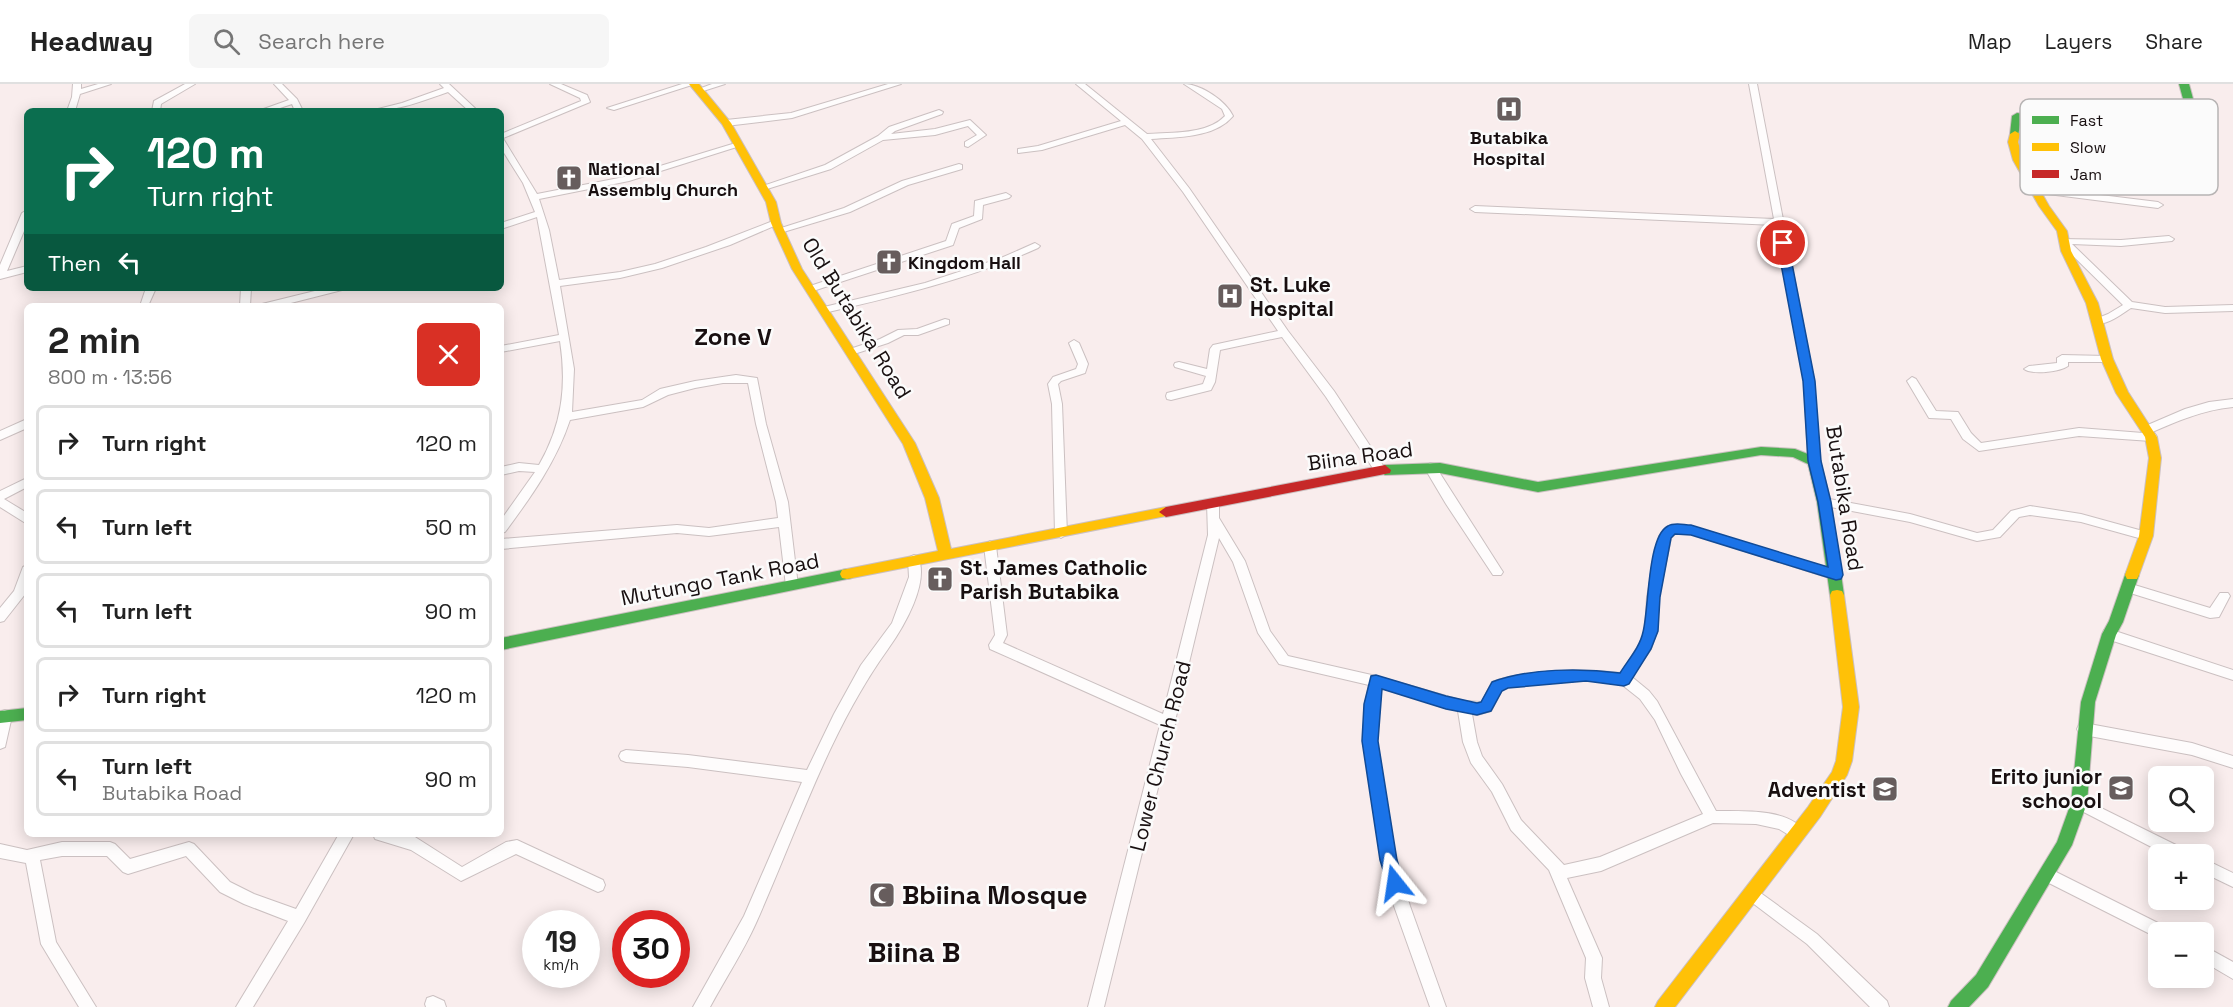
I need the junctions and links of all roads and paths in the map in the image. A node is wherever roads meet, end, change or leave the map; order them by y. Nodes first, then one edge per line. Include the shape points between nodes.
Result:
1 (107, 84) edge
2 (191, 84) edge
3 (278, 84) edge
4 (554, 84) edge
5 (721, 84) edge
6 (897, 84) edge
7 (1080, 84) edge
8 (1188, 84) edge
9 (1753, 84) edge
10 (2184, 84) edge
11 (446, 86) edge
12 (695, 86) edge
13 (882, 86) edge
14 (77, 88) edge
15 (2186, 99) edge
16 (294, 101) junction
17 (72, 108) edge
18 (156, 108) edge
19 (272, 108) edge
20 (298, 108) edge
21 (389, 108) edge
22 (471, 108) edge
23 (611, 108) dead end
24 (939, 112) dead end
25 (2020, 116) edge
26 (1127, 122) junction
27 (726, 123) junction
28 (504, 136) edge
29 (1146, 137) junction
30 (881, 138) junction
31 (968, 144) dead end
32 (739, 145) junction
33 (504, 147) edge
34 (1021, 151) dead end
35 (2020, 162) edge
36 (959, 167) dead end
37 (764, 187) junction
38 (2039, 195) edge
39 (2077, 195) edge
40 (1006, 196) dead end
41 (534, 197) junction
42 (2158, 205) dead end
43 (1475, 209) dead end
44 (540, 213) junction
45 (1779, 222) junction
46 (504, 225) edge
47 (778, 226) junction
48 (22, 233) edge
49 (2169, 239) dead end
50 (2062, 241) junction
51 (1035, 246) dead end
52 (24, 270) edge
53 (0, 276) edge
54 (554, 284) junction
55 (810, 289) junction
56 (327, 291) edge
57 (278, 303) edge
58 (2129, 305) junction
59 (2233, 308) edge
60 (824, 310) junction
61 (2097, 321) junction
62 (945, 322) dead end
63 (1284, 333) junction
64 (564, 337) junction
65 (1074, 343) dead end
66 (504, 348) edge
67 (851, 352) junction
68 (2107, 359) junction
69 (1179, 365) dead end
70 (2029, 369) dead end
71 (1210, 374) junction
72 (1912, 381) dead end
73 (1171, 396) dead end
74 (2233, 403) edge
75 (565, 417) junction
76 (24, 424) edge
77 (2149, 434) junction
78 (0, 436) edge
79 (1814, 461) junction
80 (1430, 467) junction
81 (542, 469) junction
82 (504, 470) edge
83 (1380, 470) junction
84 (24, 484) edge
85 (0, 496) edge
86 (0, 502) edge
87 (1824, 502) junction
88 (1214, 503) junction
89 (22, 510) edge
90 (1215, 520) junction
91 (784, 522) junction
92 (504, 525) edge
93 (1060, 534) junction
94 (2146, 536) junction
95 (504, 544) edge
96 (990, 546) junction
97 (946, 554) junction
98 (914, 560) junction
99 (1497, 572) dead end
100 (1836, 575) junction
101 (24, 580) edge
102 (792, 586) junction
103 (2128, 588) junction
104 (2224, 596) dead end
105 (0, 617) edge
106 (2109, 634) junction
107 (504, 643) edge
108 (2233, 675) edge
109 (1624, 679) junction
110 (1376, 681) junction
111 (1464, 707) junction
112 (24, 714) edge
113 (2, 717) edge
114 (1169, 723) junction
115 (2084, 729) junction
116 (0, 743) edge
117 (626, 756) dead end
118 (2233, 762) edge
119 (811, 777) junction
120 (2079, 804) junction
121 (1712, 817) junction
122 (1797, 833) junction
123 (345, 837) edge
124 (390, 837) edge
125 (2159, 844) edge
126 (0, 851) edge
127 (29, 856) junction
128 (1555, 866) junction
129 (2214, 871) edge
130 (2046, 874) junction
131 (2233, 880) edge
132 (598, 885) dead end
133 (1751, 893) junction
134 (299, 918) junction
135 (2148, 925) edge
136 (2214, 960) edge
137 (2233, 971) edge
138 (88, 1007) edge
139 (244, 1007) edge
140 (701, 1007) edge
141 (1096, 1007) edge
142 (1438, 1007) edge
143 (1602, 1007) edge
144 (1664, 1007) edge
145 (1881, 1007) edge
146 (1957, 1007) edge

1 - 14 street
2 - 18 street via 165,97
3 - 16 street
4 - 28 street via 584,97 586,102
5 - 12 street
6 - 13 street
7 - 26 street
8 - 29 street via 1225,108 1227,119 1213,128
9 - 45 street, Butabika Road
10 - 15 main road
11 - 21 street
11 - 22 street
12 - 23 street
12 - 27 main road, Old Butabika Road
13 - 27 street via 792,115
14 - 17 street
16 - 19 street
16 - 20 street
24 - 30 street via 892,129
25 - 35 main road via 2017,116 2013,142
26 - 29 street
26 - 34 street
27 - 32 main road, Old Butabika Road
29 - 63 street
30 - 31 street via 935,132 970,123 982,135
30 - 37 street via 828,167
32 - 37 main road, Old Butabika Road
32 - 41 street via 626,179
33 - 41 street
36 - 47 street via 905,183 847,210
37 - 47 main road, Old Butabika Road
38 - 50 main road via 2062,231
39 - 42 street
40 - 55 street via 978,203 979,217 955,226 950,243
41 - 44 street
43 - 45 street
44 - 46 street
44 - 54 street
45 - 79 street, Butabika Road via 1809,381
47 - 54 street via 642,271
47 - 55 main road, Old Butabika Road
48 - 53 street
49 - 50 street via 2121,243
50 - 58 street
50 - 61 main road
51 - 60 street via 927,285
52 - 53 street
54 - 64 street
55 - 60 main road, Old Butabika Road
56 - 57 street
58 - 59 street via 2157,310
58 - 61 street
60 - 67 main road, Old Butabika Road
61 - 68 main road
62 - 67 street via 918,332 902,332
63 - 71 street via 1217,347
63 - 83 street
64 - 66 street
64 - 75 street via 568,374
65 - 93 street via 1083,364 1081,371 1053,384 1057,404
67 - 97 main road, Old Butabika Road via 917,458
68 - 70 street via 2062,358 2063,366
68 - 77 main road via 2122,393
69 - 71 street
71 - 73 street via 1206,387
72 - 77 street via 1933,415 1954,415 1979,447 2079,432
74 - 77 street via 2208,404 2174,416
75 - 81 street
75 - 91 street via 643,403 652,400 660,388 746,377 753,380
76 - 78 street
77 - 94 main road via 2155,458
79 - 80 main road, Biina Road via 1794,452 1761,451 1538,487
79 - 87 main road, Butabika Road
80 - 83 main road, Biina Road
80 - 99 street
81 - 82 street
81 - 92 street
83 - 88 main road, Biina Road
84 - 85 street
86 - 89 street
87 - 94 street via 1910,518 1977,537 1996,534 2010,517 2027,510 2101,522
87 - 100 main road, Butabika Road
88 - 90 street, Lower Church Road
88 - 93 main road, Biina Road
90 - 110 street via 1239,561 1264,633 1284,660
90 - 114 street, Lower Church Road
91 - 95 street via 709,532 678,529
91 - 102 street
93 - 96 main road, Biina Road
94 - 103 main road
96 - 97 main road, Biina Road
96 - 114 street via 1001,635 995,645
97 - 98 main road, Mutungo Tank Road
98 - 102 main road, Mutungo Tank Road
98 - 119 street via 915,577 897,626 866,669
100 - 109 street via 1691,530 1667,532 1656,578 1651,631
100 - 122 main road, Butabika Road via 1849,678 1849,738 1839,776
101 - 105 street via 20,593
102 - 107 main road, Mutungo Tank Road
103 - 104 street via 2210,613 2215,613
103 - 106 main road
106 - 108 street
106 - 115 main road via 2088,702
109 - 111 street via 1586,675 1507,682 1497,686 1486,707
109 - 121 street via 1650,699
110 - 111 street
110 - 142 street via 1370,741 1389,860
111 - 128 street via 1476,759 1516,825
112 - 113 main road
113 - 116 street
114 - 141 street, Lower Church Road
115 - 118 street via 2192,749
115 - 120 main road
117 - 119 street
119 - 140 street via 749,921
120 - 125 street
120 - 130 main road via 2064,845
121 - 122 street via 1756,818 1782,823
121 - 128 street via 1601,864 1564,872
122 - 133 main road, Butabika Road
123 - 134 street
124 - 132 street via 415,844 461,873 517,847
126 - 127 street
127 - 134 street via 62,849 110,849 128,867 189,849 225,887
127 - 138 street via 37,874 49,944
128 - 143 street via 1594,958 1593,978
129 - 131 street
130 - 135 street
130 - 146 main road via 1982,981
133 - 144 main road, Butabika Road
133 - 145 street via 1812,939
134 - 139 street
136 - 137 street

